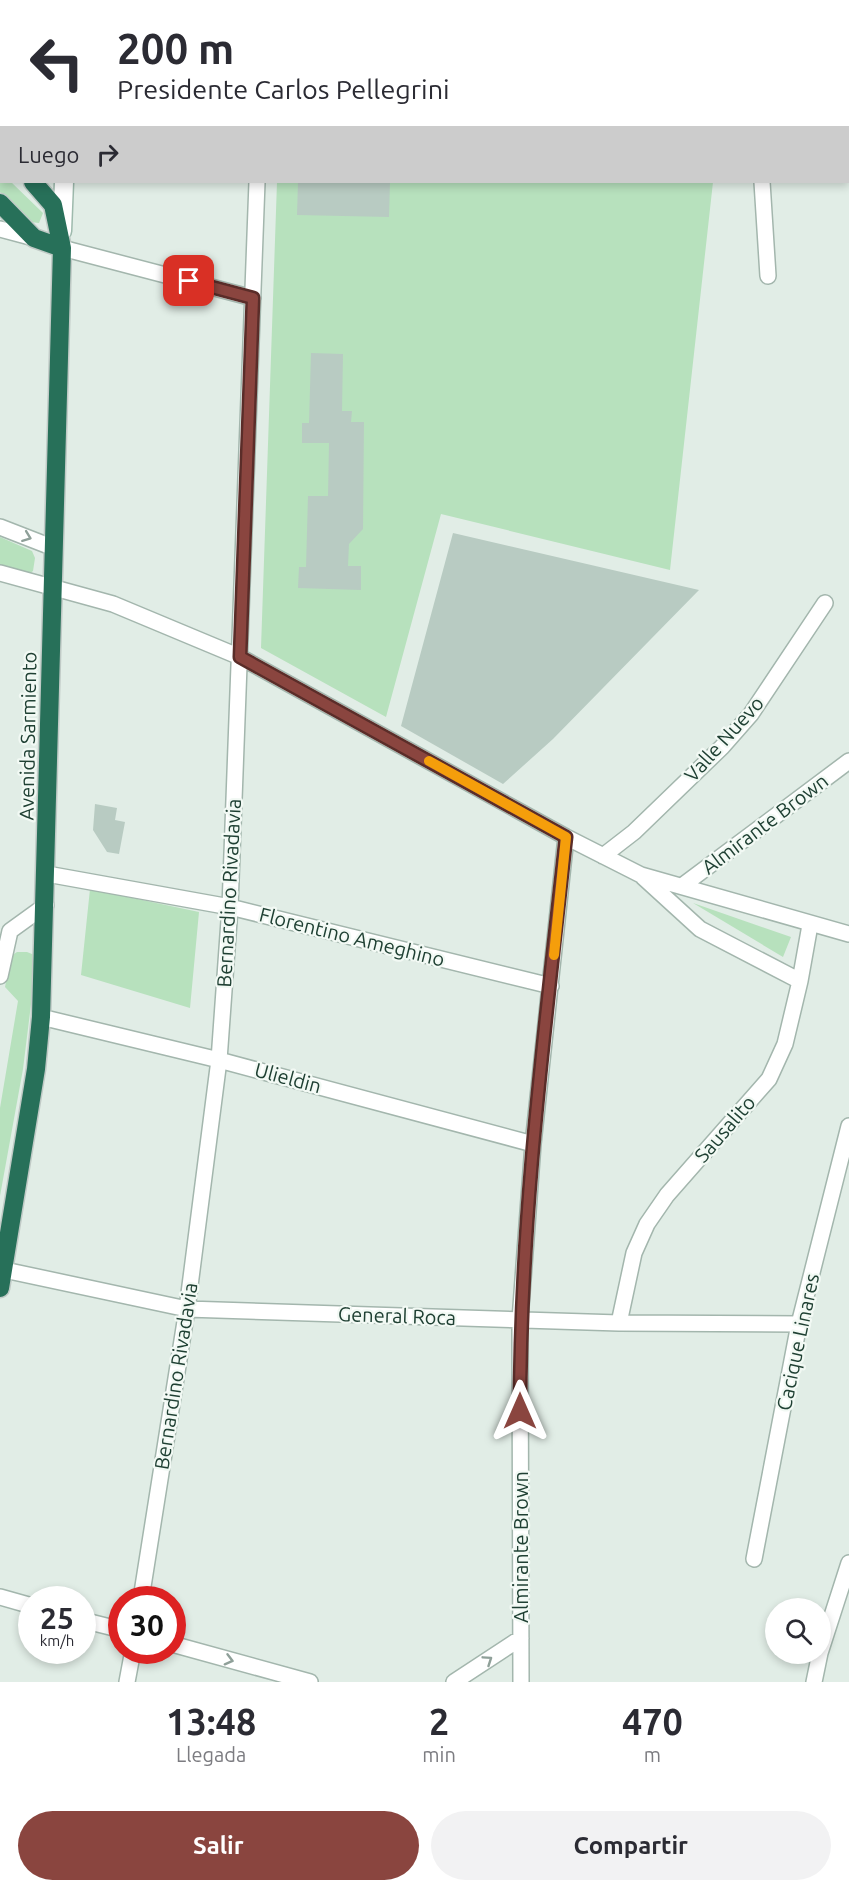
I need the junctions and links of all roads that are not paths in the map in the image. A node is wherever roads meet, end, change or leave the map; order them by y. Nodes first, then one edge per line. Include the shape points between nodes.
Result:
1 (34, 183) edge
2 (64, 183) edge
3 (257, 183) edge
4 (762, 183) edge
5 (0, 203) edge
6 (0, 229) edge
7 (34, 238) junction
8 (62, 248) junction
9 (768, 276) dead end
10 (253, 298) junction
11 (0, 527) edge
12 (54, 548) junction
13 (0, 573) edge
14 (54, 587) junction
15 (825, 603) dead end
16 (240, 657) junction
17 (849, 761) edge
18 (566, 837) junction
19 (603, 856) junction
20 (46, 874) junction
21 (641, 875) junction
22 (682, 886) junction
23 (46, 904) junction
24 (230, 907) junction
25 (810, 925) junction
26 (5, 930) edge
27 (849, 934) edge
28 (0, 976) edge
29 (800, 981) junction
30 (551, 986) junction
31 (41, 1017) junction
32 (219, 1060) junction
33 (849, 1126) edge
34 (533, 1144) junction
35 (2, 1269) edge
36 (0, 1288) edge
37 (188, 1309) junction
38 (520, 1320) junction
39 (619, 1323) junction
40 (799, 1324) junction
41 (754, 1559) dead end
42 (849, 1563) edge
43 (143, 1586) edge
44 (0, 1597) edge
45 (18, 1602) edge
46 (831, 1619) edge
47 (521, 1638) junction
48 (186, 1648) edge
49 (131, 1664) edge
50 (818, 1664) edge
51 (128, 1682) edge
52 (310, 1682) edge
53 (454, 1682) edge
54 (521, 1682) edge
55 (814, 1682) edge

1 - 8 highway via 53,206
2 - 8 main road, Avenida Sarmiento
3 - 10 street, Bernardino Rivadavia
4 - 9 street
5 - 7 highway
6 - 7 street
7 - 8 highway
8 - 10 street
8 - 12 highway, Avenida Sarmiento
10 - 16 street, Bernardino Rivadavia
11 -> 12 street
12 - 14 highway, Avenida Sarmiento
13 - 14 street
14 - 16 street via 113,604
14 - 20 highway, Avenida Sarmiento
15 - 19 street, Valle Nuevo via 751,714 634,832
16 - 18 street
16 - 24 street, Bernardino Rivadavia
17 - 22 street, Almirante Brown
18 - 19 street
18 - 30 street, Almirante Brown
19 - 21 street
20 - 23 highway, Avenida Sarmiento
20 - 24 street, Florentino Ameghino
21 - 22 street
21 - 29 street via 700,929
22 - 25 street
23 - 26 street
23 - 31 highway, Avenida Sarmiento
24 - 30 street, Florentino Ameghino
24 - 32 street, Bernardino Rivadavia
25 - 27 street
25 - 29 street, Sausalito
26 - 28 street
29 - 39 street, Sausalito via 785,1044 769,1079 667,1195 647,1224 634,1253
30 - 34 street, Almirante Brown
31 - 32 street, Ulieldin
31 - 35 highway, Avenida Sarmiento via 36,1069
32 - 34 street, Ulieldin
32 - 37 street, Bernardino Rivadavia
33 - 40 street, Cacique Linares
34 - 38 street, Almirante Brown
35 - 36 highway, Avenida Sarmiento
35 - 37 street, General Roca
37 - 38 street, General Roca
37 - 43 street, Bernardino Rivadavia
38 - 39 street, General Roca
38 - 47 street, Almirante Brown
39 - 40 street, General Roca
40 - 41 street, Cacique Linares
42 - 46 street
44 - 45 street
53 -> 47 street
47 - 54 street, Almirante Brown
48 -> 52 street
49 - 51 street
50 - 55 street

